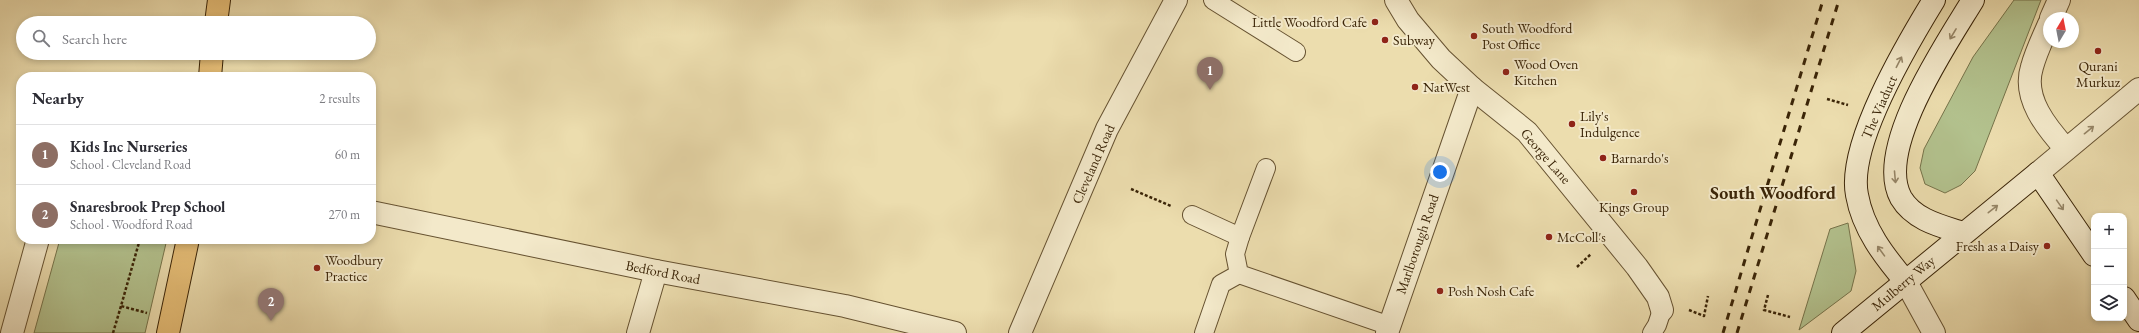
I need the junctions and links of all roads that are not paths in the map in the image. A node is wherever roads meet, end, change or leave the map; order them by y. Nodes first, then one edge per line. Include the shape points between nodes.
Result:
1 (219, 0) edge
2 (1176, 0) edge
3 (1213, 0) edge
4 (1396, 0) edge
5 (1934, 0) edge
6 (1973, 0) edge
7 (2059, 0) edge
8 (2054, 12) edge
9 (217, 16) edge
10 (2043, 39) edge
11 (1296, 52) dead end
12 (211, 60) edge
13 (210, 72) edge
14 (1472, 88) junction
15 (2139, 89) edge
16 (2066, 149) junction
17 (1266, 168) dead end
18 (2038, 173) junction
19 (376, 213) edge
20 (1192, 215) road end
21 (1963, 234) junction
22 (1240, 237) junction
23 (37, 244) edge
24 (187, 244) edge
25 (2091, 251) edge
26 (656, 272) junction
27 (1239, 274) junction
28 (1906, 282) junction
29 (2127, 302) edge
30 (1662, 310) joint
31 (2139, 320) edge
32 (1388, 330) edge
33 (12, 333) edge
34 (168, 333) edge
35 (638, 333) edge
36 (955, 333) edge
37 (1020, 333) edge
38 (1204, 333) edge
39 (1652, 333) edge
40 (1843, 333) edge
41 (1934, 333) edge

1 - 9 main road
2 - 37 street, Cleveland Road via 1107,129
3 - 11 lane
4 - 14 street, George Lane via 1408,20 1436,53
28 -> 5 street, The Viaduct via 1879,249 1861,212 1856,194 1856,171 1865,135 1876,107
6 -> 21 street via 1914,104 1900,139 1894,172 1902,199 1919,217
7 - 8 street
10 - 16 street via 2031,68 2030,85 2035,105 2046,127
12 - 13 main road
14 - 30 street, George Lane via 1527,132 1637,267 1658,296
14 - 32 street, Marlborough Road
16 -> 15 street
16 - 18 street
17 - 22 lane
21 -> 18 street, Mulberry Way
18 -> 25 street
19 - 26 street, Bedford Road
20 - 22 lane
21 - 28 street, Mulberry Way
22 - 27 lane via 1235,254
23 - 33 street
24 - 34 main road
26 - 35 street
26 - 36 street, Bedford Road via 845,306
27 - 32 lane
27 - 38 lane via 1221,284
28 - 40 street, Mulberry Way
28 - 41 street, The Viaduct
29 - 31 street
30 - 39 lane

